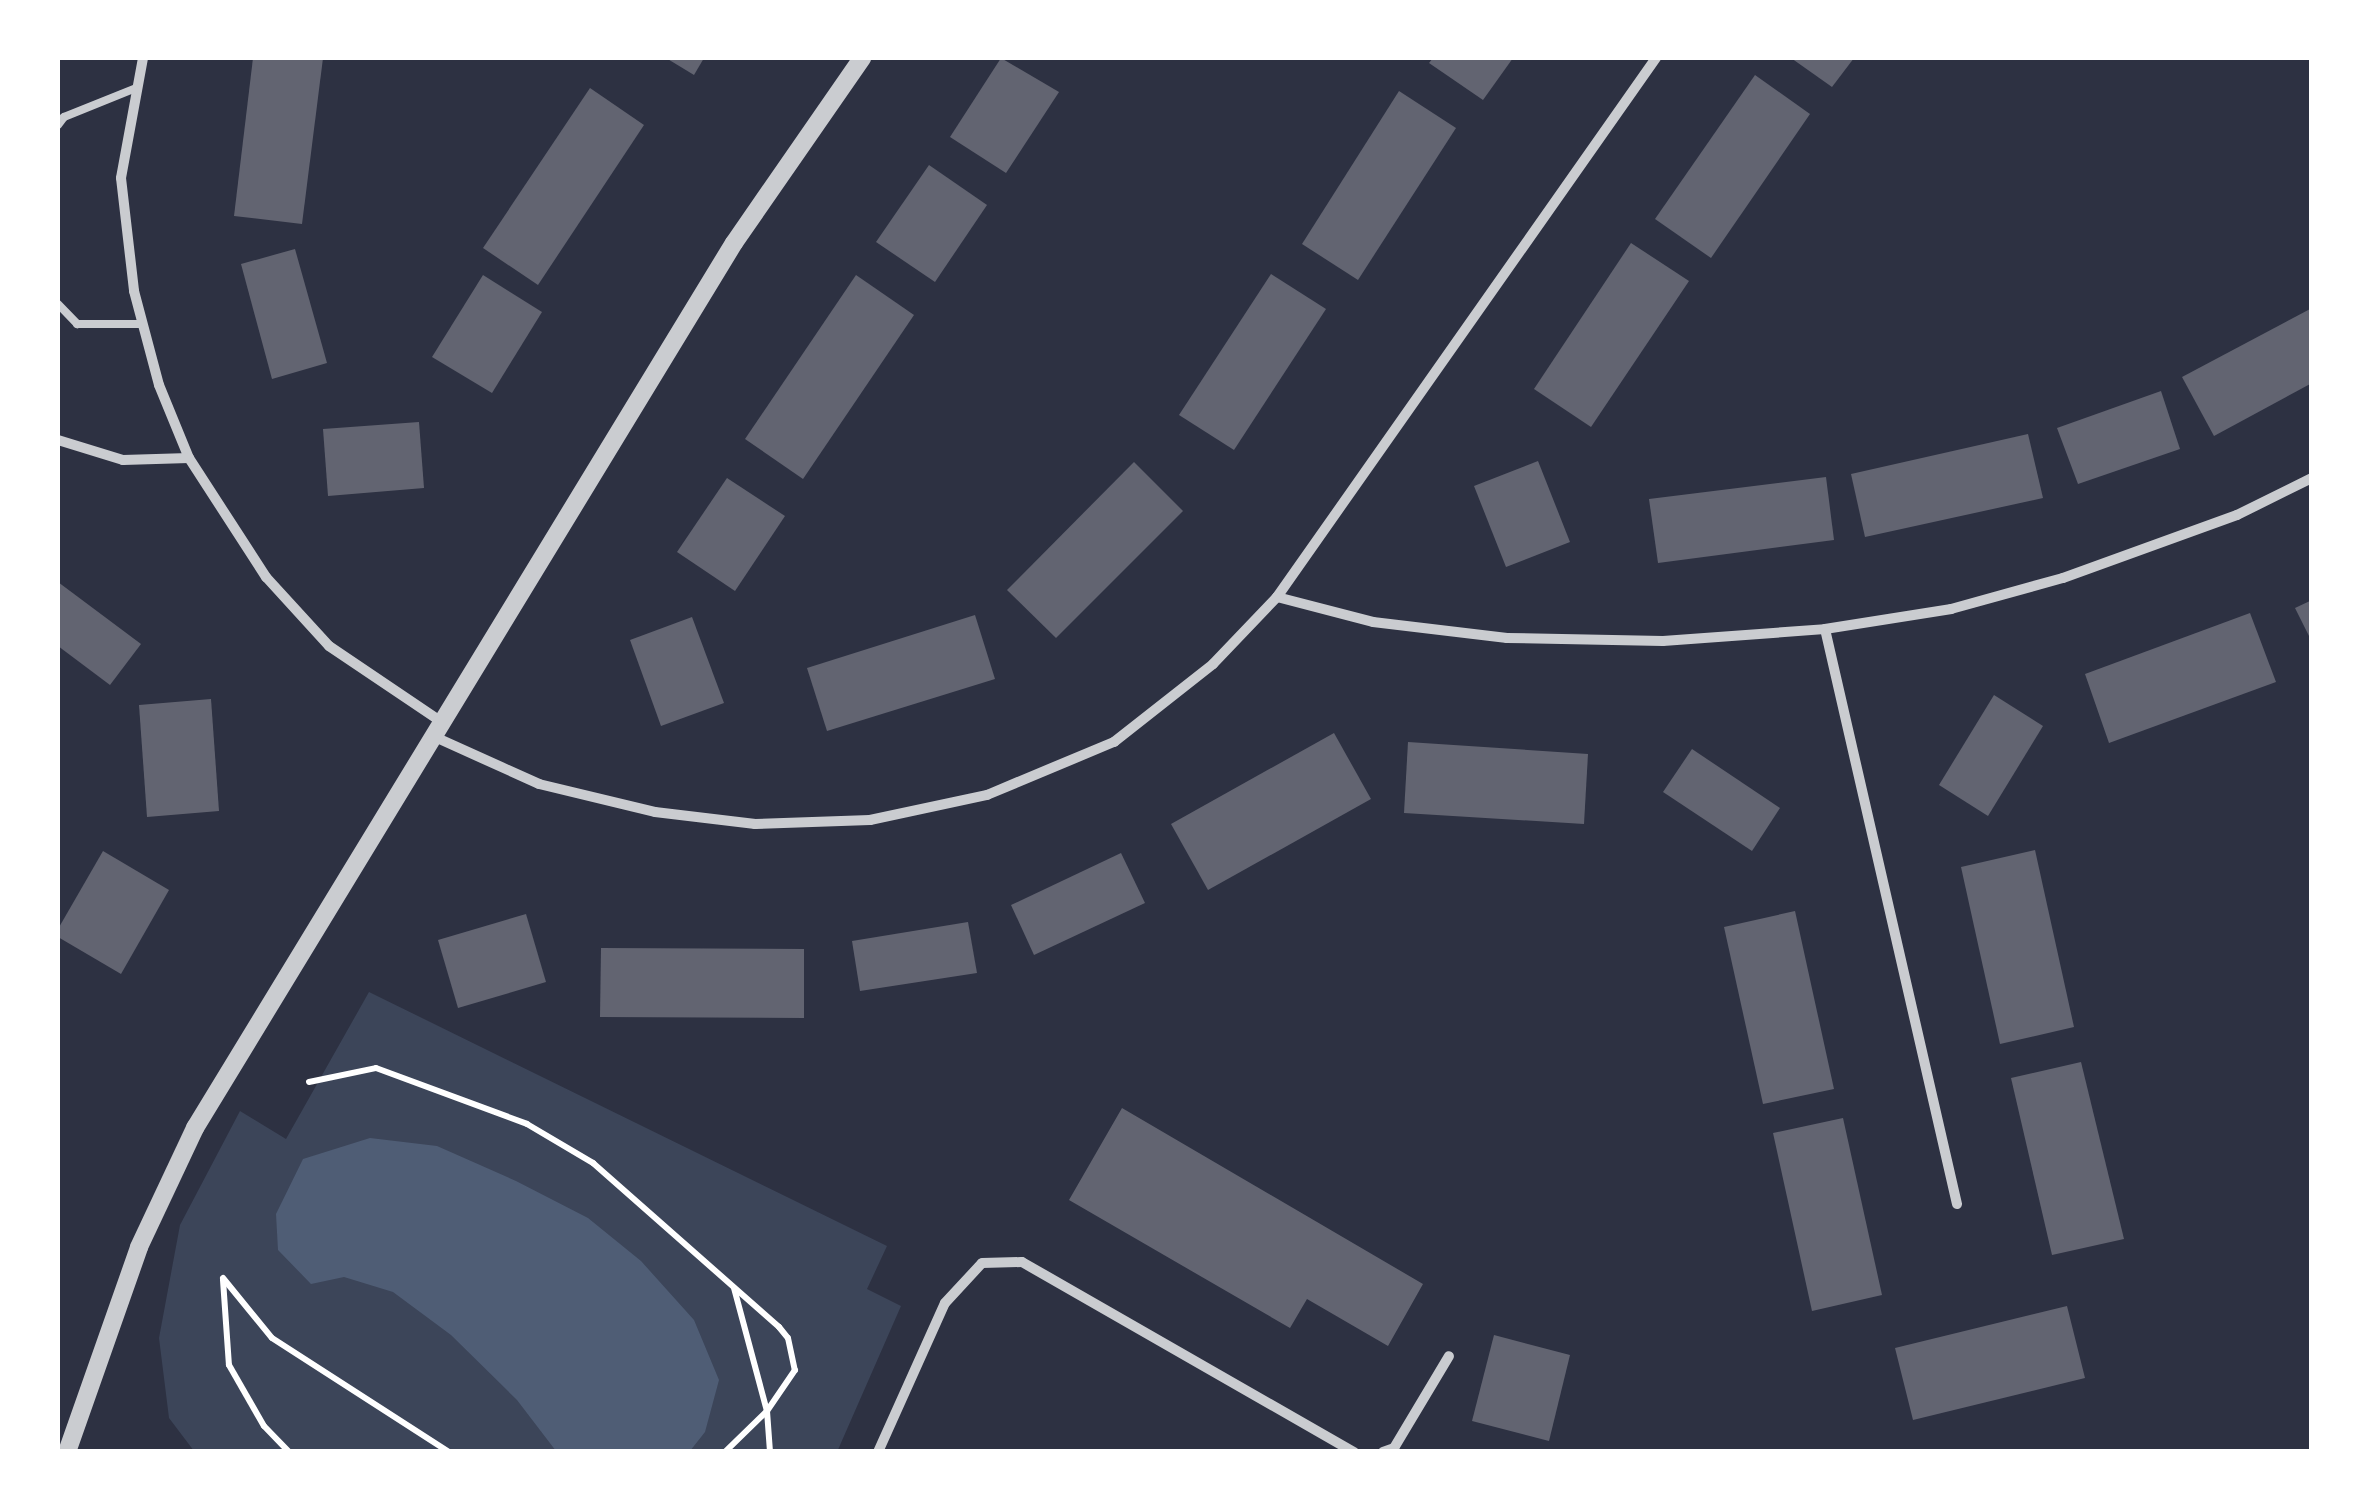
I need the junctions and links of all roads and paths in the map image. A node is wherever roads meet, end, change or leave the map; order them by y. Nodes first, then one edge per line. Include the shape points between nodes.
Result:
1 (143, 58) edge
2 (862, 58) edge
3 (1656, 58) edge
4 (136, 88) junction
5 (58, 126) edge
6 (58, 304) edge
7 (142, 324) junction
8 (58, 440) edge
9 (188, 458) junction
10 (2312, 478) edge
11 (1277, 597) junction
12 (1825, 629) junction
13 (439, 730) junction
14 (308, 1082) dead end
15 (1957, 1204) dead end
16 (734, 1287) junction
17 (1449, 1356) dead end
18 (767, 1411) junction
19 (67, 1452) edge
20 (289, 1452) edge
21 (450, 1452) edge
22 (725, 1452) edge
23 (770, 1452) edge
24 (878, 1452) edge
25 (1354, 1452) edge
26 (1383, 1452) edge

1 - 4 street
2 - 13 street via 734,242
3 - 11 street
4 - 5 lane
4 - 7 street via 121,178
6 - 7 lane via 77,324
7 - 9 street
8 - 9 street via 123,460
9 - 13 street via 266,577 329,646
10 - 12 street via 2238,516 2063,578 1950,609
11 - 12 street via 1373,622 1506,638 1662,640
11 - 13 street via 1213,664 1114,742 987,796 870,820 756,824 656,812 539,784
12 - 15 street
13 - 19 street via 174,1167
14 - 16 path via 376,1068 527,1124 593,1163
16 - 18 path
16 - 18 path via 788,1338 795,1370
17 - 26 street via 1394,1448
18 - 22 path
18 - 23 path
20 - 21 path via 264,1426 229,1365 223,1278 272,1338
24 - 25 street via 944,1303 982,1263 1022,1262

